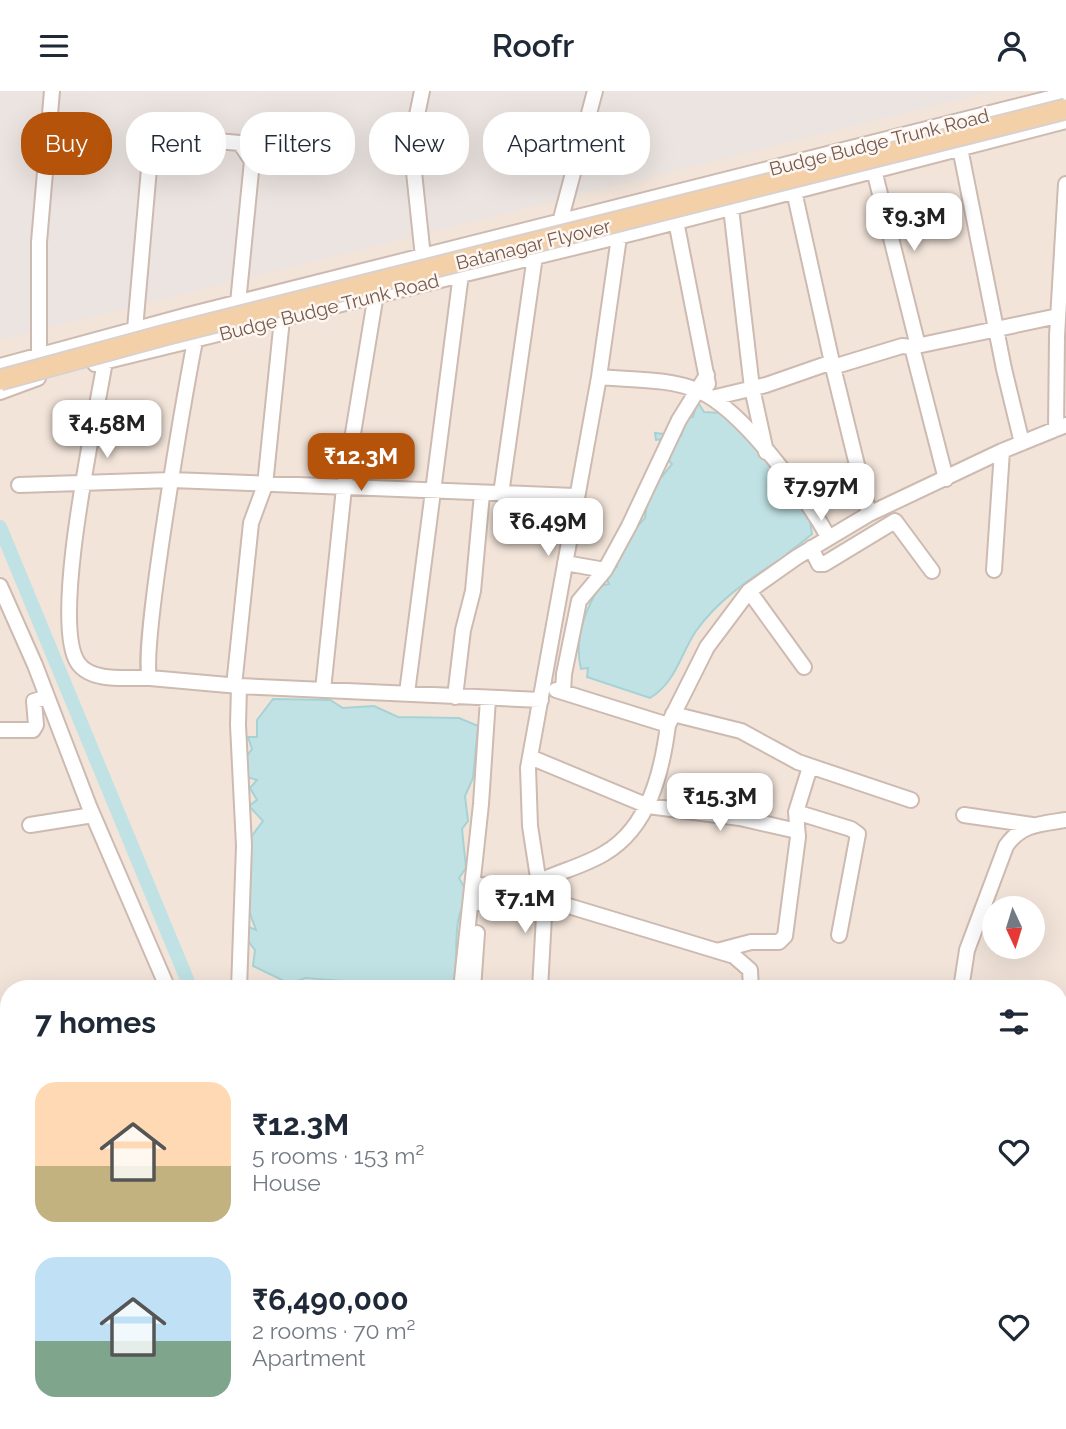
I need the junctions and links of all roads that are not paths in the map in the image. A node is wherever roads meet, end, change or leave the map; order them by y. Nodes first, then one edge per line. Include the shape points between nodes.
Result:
1 (52, 91) edge
2 (422, 91) edge
3 (595, 91) edge
4 (1066, 95) edge
5 (1066, 109) edge
6 (1066, 121) edge
7 (960, 148) junction
8 (874, 170) junction
9 (1066, 184) edge
10 (794, 191) junction
11 (615, 208) junction
12 (730, 208) junction
13 (676, 221) junction
14 (560, 222) junction
15 (622, 236) junction
16 (568, 249) junction
17 (535, 256) junction
18 (423, 257) junction
19 (461, 274) junction
20 (376, 294) junction
21 (238, 303) junction
22 (1058, 316) junction
23 (282, 319) junction
24 (135, 329) junction
25 (996, 330) junction
26 (195, 341) junction
27 (915, 347) junction
28 (39, 355) junction
29 (105, 361) junction
30 (832, 364) junction
31 (0, 366) edge
32 (598, 377) junction
33 (0, 380) edge
34 (752, 388) junction
35 (0, 392) edge
36 (707, 395) junction
37 (1061, 427) edge
38 (1022, 443) junction
39 (1002, 451) junction
40 (767, 453) junction
41 (946, 479) junction
42 (172, 480) junction
43 (85, 482) junction
44 (19, 485) dead end
45 (265, 485) junction
46 (344, 488) junction
47 (434, 491) junction
48 (482, 494) junction
49 (501, 494) junction
50 (575, 496) junction
51 (887, 507) junction
52 (869, 514) junction
53 (895, 520) junction
54 (829, 538) junction
55 (811, 548) junction
56 (565, 563) junction
57 (605, 570) junction
58 (994, 570) dead end
59 (932, 571) dead end
60 (0, 586) edge
61 (749, 591) junction
62 (803, 667) dead end
63 (150, 678) junction
64 (237, 686) junction
65 (323, 690) junction
66 (564, 692) junction
67 (543, 693) junction
68 (407, 694) junction
69 (47, 697) junction
70 (454, 697) junction
71 (488, 699) junction
72 (670, 720) junction
73 (0, 730) edge
74 (530, 757) junction
75 (810, 767) junction
76 (911, 800) dead end
77 (648, 806) junction
78 (796, 812) junction
79 (93, 815) junction
80 (964, 815) dead end
81 (1066, 820) edge
82 (30, 825) dead end
83 (1032, 825) junction
84 (797, 831) junction
85 (541, 890) junction
86 (839, 935) dead end
87 (717, 951) junction
88 (164, 980) edge
89 (239, 980) edge
90 (462, 980) edge
91 (474, 980) edge
92 (540, 980) edge
93 (751, 980) edge
94 (962, 980) edge

1 - 28 street via 39,242
2 - 18 street via 411,144
3 - 14 street
4 - 11 street, Budge Budge Trunk Road
5 - 33 main road, Batanagar Flyover, bridge
6 - 7 street, Budge Budge Trunk Road
7 - 8 street, Budge Budge Trunk Road
7 - 25 street
8 - 10 street, Budge Budge Trunk Road
8 - 27 street
9 - 22 street
10 - 12 street, Budge Budge Trunk Road
10 - 30 street
11 - 14 street, Budge Budge Trunk Road
11 - 15 street
12 - 13 street, Budge Budge Trunk Road
12 - 34 street
13 - 15 street, Budge Budge Trunk Road
13 - 36 street
14 - 16 street
14 - 18 street, Budge Budge Trunk Road
15 - 16 street, Budge Budge Trunk Road
15 - 32 street
16 - 17 street, Budge Budge Trunk Road
17 - 19 street, Budge Budge Trunk Road
17 - 49 street
18 - 21 street, Budge Budge Trunk Road
19 - 20 street, Budge Budge Trunk Road
19 - 47 street
20 - 23 street, Budge Budge Trunk Road
20 - 46 street
21 - 24 street, Budge Budge Trunk Road
21 - 24 street via 252,162 240,143 168,137 156,143 150,157
22 - 25 street
22 - 37 street
23 - 26 street, Budge Budge Trunk Road
23 - 45 street
24 - 28 street, Budge Budge Trunk Road
25 - 27 street
25 - 38 street
26 - 29 street, Budge Budge Trunk Road
26 - 42 street
27 - 30 street via 902,346
27 - 41 street
28 - 31 street, Budge Budge Trunk Road
29 - 35 street, Budge Budge Trunk Road
29 - 43 street
30 - 34 street
30 - 52 street
32 - 36 street via 670,383
32 - 50 street
34 - 36 street
34 - 40 street
36 - 40 street via 737,419
36 - 57 street via 679,420
37 - 38 street
38 - 39 street
39 - 41 street
39 - 58 street
40 - 54 street
41 - 51 street
42 - 43 street
42 - 45 street
42 - 63 street via 147,655
43 - 44 street
43 - 63 street via 69,596 73,652 79,664 100,676
45 - 46 street
45 - 64 street via 251,523
46 - 47 street
46 - 65 street
47 - 48 street
47 - 68 street
48 - 49 street
48 - 70 street via 473,591
49 - 50 street
50 - 56 street
51 - 52 street
51 - 53 street
52 - 54 street
53 - 55 street via 824,564 819,564
53 - 59 street
54 - 55 street
55 - 61 street
56 - 57 street
56 - 67 street
57 - 66 street via 579,601
60 - 69 street
61 - 62 street
61 - 72 street via 707,647
63 - 64 street
64 - 65 street
64 - 89 street via 244,846
65 - 68 street
66 - 67 street
66 - 72 street
67 - 71 street
67 - 74 street
68 - 70 street
69 - 73 street via 34,701 33,730
69 - 79 street
70 - 71 street
71 - 90 street
72 - 75 street via 741,731
72 - 77 street
74 - 77 street
74 - 85 street via 530,826
75 - 76 street
75 - 78 street
77 - 84 street
77 - 85 street via 615,847
78 - 84 street
78 - 86 street via 858,834
79 - 82 street
79 - 88 street
80 - 83 street
81 - 83 street
83 - 94 street via 1015,833 1006,846 967,950
84 - 87 street via 783,940
85 - 87 street
85 - 91 street via 480,885
85 - 92 street
87 - 93 street via 744,963

